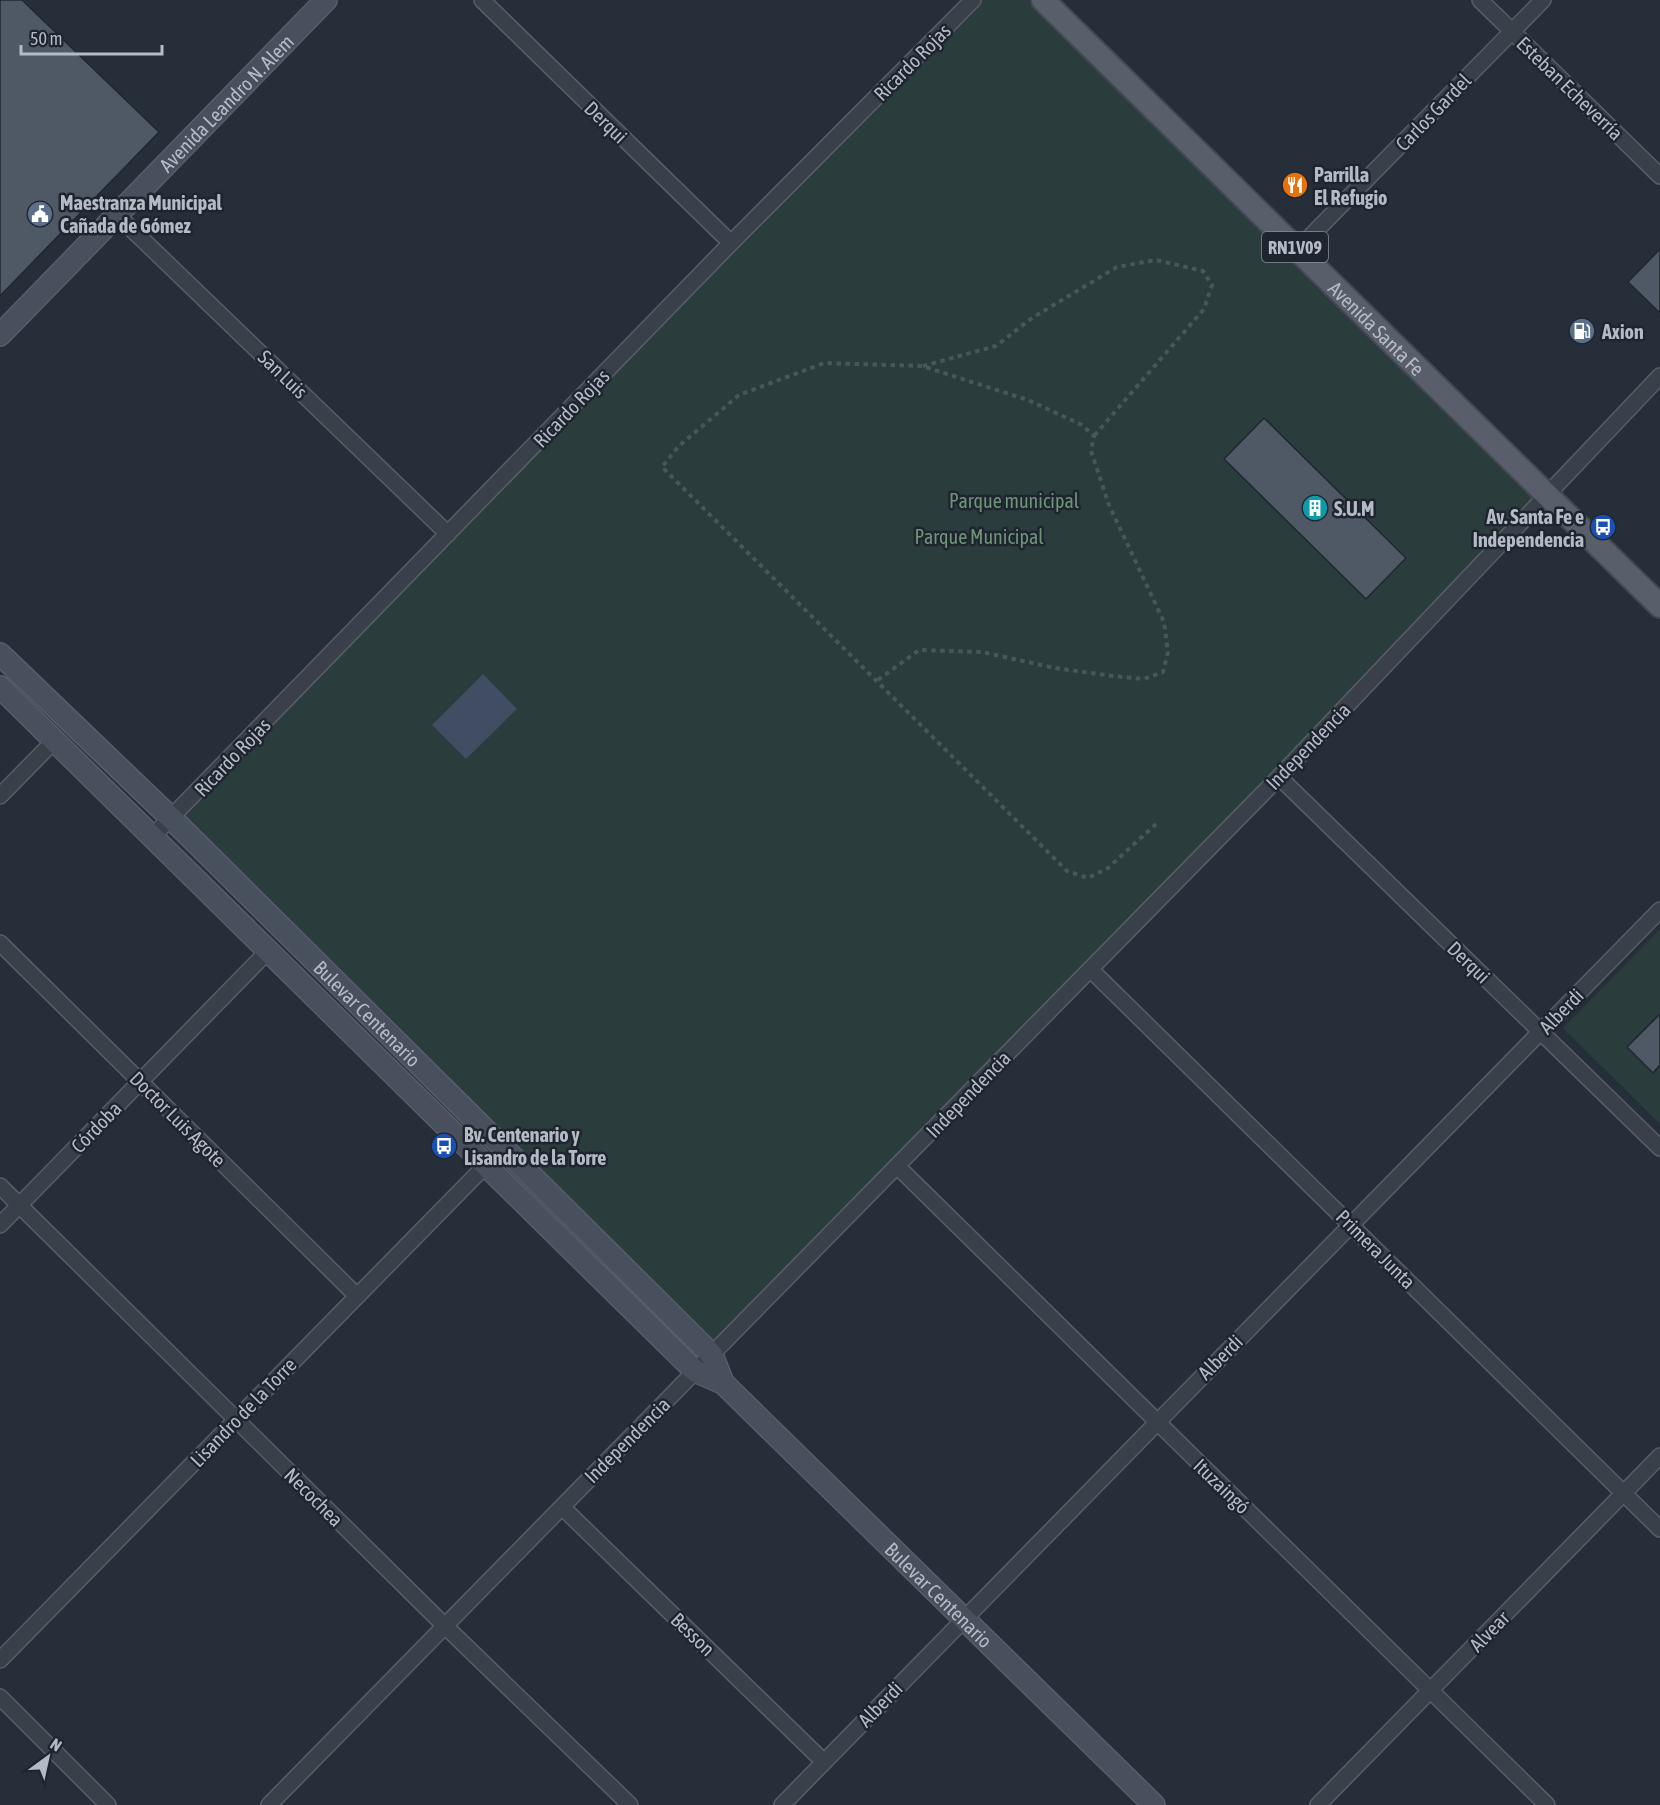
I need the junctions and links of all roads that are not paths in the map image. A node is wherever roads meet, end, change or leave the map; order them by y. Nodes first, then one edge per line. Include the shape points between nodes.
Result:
1 (326, 0) edge
2 (482, 0) edge
3 (973, 0) edge
4 (1043, 0) edge
5 (1480, 0) edge
6 (1543, 0) edge
7 (1512, 31) junction
8 (1660, 176) edge
9 (117, 215) junction
10 (731, 243) junction
11 (1297, 250) junction
12 (0, 335) edge
13 (1660, 376) edge
14 (1547, 495) junction
15 (448, 534) junction
16 (1660, 606) edge
17 (0, 654) edge
18 (0, 687) edge
19 (54, 741) junction
20 (1279, 777) junction
21 (0, 796) edge
22 (172, 819) junction
23 (152, 837) junction
24 (1660, 910) edge
25 (0, 943) edge
26 (268, 951) junction
27 (1090, 969) junction
28 (1541, 1032) junction
29 (140, 1082) junction
30 (1660, 1148) edge
31 (486, 1165) junction
32 (897, 1166) junction
33 (0, 1186) edge
34 (19, 1205) junction
35 (1351, 1224) junction
36 (0, 1225) edge
37 (357, 1296) junction
38 (712, 1355) junction
39 (696, 1371) junction
40 (723, 1383) junction
41 (236, 1420) junction
42 (1156, 1422) junction
43 (1660, 1456) edge
44 (1623, 1494) junction
45 (562, 1507) junction
46 (1660, 1529) edge
47 (963, 1618) junction
48 (445, 1626) junction
49 (0, 1660) edge
50 (1430, 1691) junction
51 (0, 1697) edge
52 (824, 1762) junction
53 (108, 1805) edge
54 (269, 1805) edge
55 (630, 1805) edge
56 (782, 1805) edge
57 (1154, 1805) edge
58 (1318, 1805) edge
59 (1547, 1805) edge

1 - 9 main road, Avenida Leandro N. Alem
2 - 10 street, Derqui
3 - 10 street, Ricardo Rojas
4 - 11 main road, Avenida Santa Fe / RN1V09
5 - 7 street, Esteban Echeverría
6 - 7 street, Carlos Gardel
7 - 8 street, Esteban Echeverría
7 - 11 street, Carlos Gardel
9 - 12 main road, Avenida Leandro N. Alem
9 - 15 street, San Luis
10 - 15 street, Ricardo Rojas
11 - 14 main road, Avenida Santa Fe / RN1V09
13 - 14 street, Independencia
14 - 16 main road, Avenida Santa Fe / RN1V09
14 - 20 street, Independencia
15 - 22 street, Ricardo Rojas
17 - 22 main road, Bulevar Centenario
18 - 19 main road, Bulevar Centenario
19 - 21 street
19 - 23 main road, Bulevar Centenario
20 - 27 street, Independencia
20 - 28 street, Derqui
22 - 23 street, Ricardo Rojas
22 - 38 main road, Bulevar Centenario
23 - 26 main road, Bulevar Centenario
24 - 28 street, Alberdi
25 - 29 street, Doctor Luis Agote
26 - 29 street, Córdoba
26 - 31 main road, Bulevar Centenario
27 - 32 street, Independencia
27 - 35 street, Primera Junta
28 - 30 street, Derqui
28 - 35 street, Alberdi
29 - 34 street, Córdoba
29 - 37 street, Doctor Luis Agote
31 - 37 street, Lisandro de la Torre
31 - 39 main road, Bulevar Centenario
32 - 38 street, Independencia
32 - 42 street, Ituzaingó
33 - 34 street, Necochea
34 - 36 street, Córdoba
34 - 41 street, Necochea
35 - 42 street, Alberdi
35 - 44 street, Primera Junta
37 - 41 street, Lisandro de la Torre
38 - 39 street, Independencia
38 - 40 main road, Bulevar Centenario
39 - 40 main road, Bulevar Centenario
39 - 45 street, Independencia
40 - 47 main road, Bulevar Centenario
41 - 48 street, Necochea
41 - 49 street, Lisandro de la Torre
42 - 47 street, Alberdi
42 - 50 street, Ituzaingó
43 - 44 street, Alvear
44 - 46 street, Primera Junta
44 - 50 street, Alvear
45 - 48 street, Independencia
45 - 52 street, Besson
47 - 52 street, Alberdi
47 - 57 main road, Bulevar Centenario
48 - 54 street, Independencia
48 - 55 street, Necochea
50 - 58 street, Alvear
50 - 59 street, Ituzaingó
51 - 53 street
52 - 56 street, Alberdi

